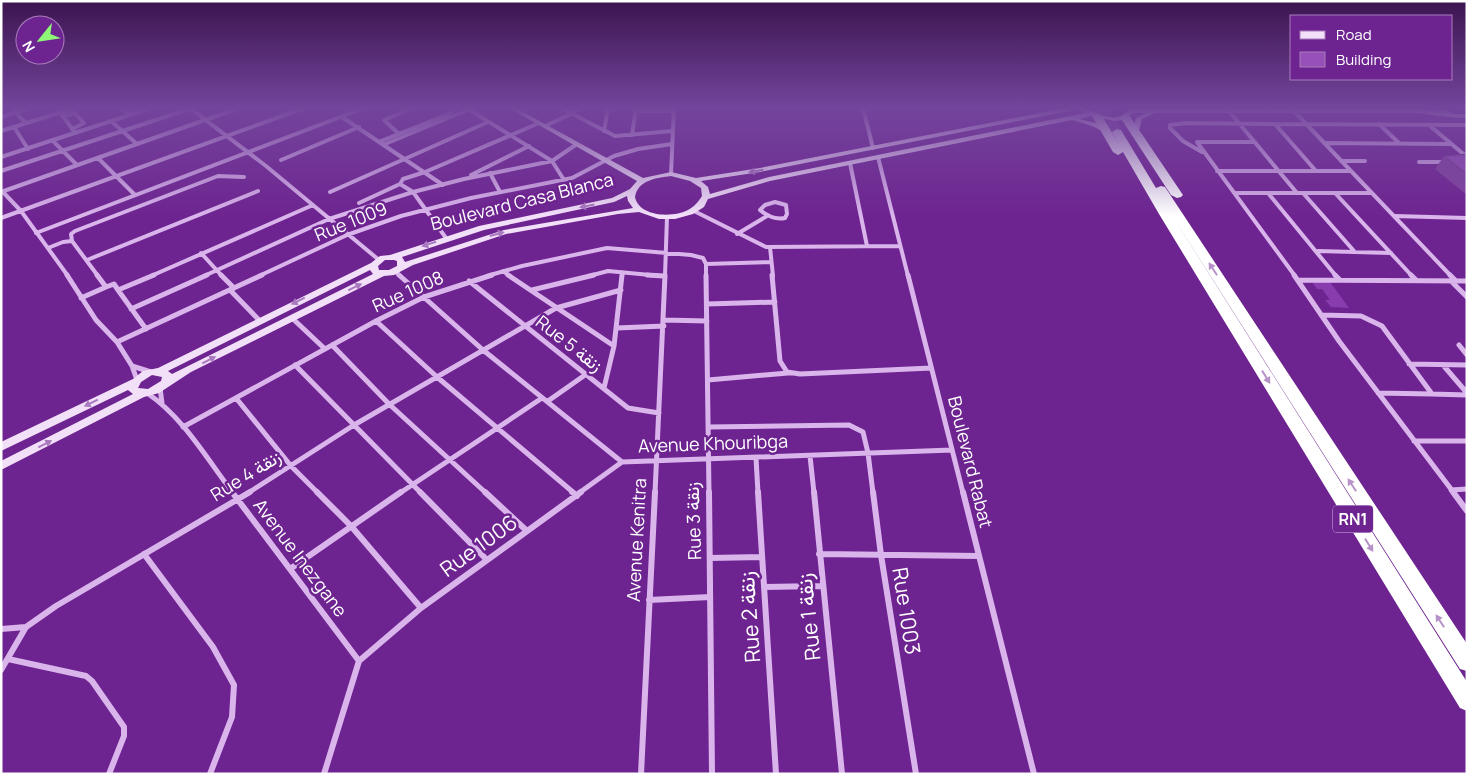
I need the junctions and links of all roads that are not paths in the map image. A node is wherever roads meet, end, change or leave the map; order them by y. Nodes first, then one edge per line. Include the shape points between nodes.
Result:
1 (25, 144) edge
2 (41, 144) edge
3 (56, 144) edge
4 (83, 144) edge
5 (136, 144) edge
6 (204, 144) edge
7 (238, 144) edge
8 (268, 144) edge
9 (319, 144) edge
10 (386, 144) edge
11 (439, 144) edge
12 (490, 144) edge
13 (526, 144) edge
14 (577, 144) joint
15 (671, 144) edge
16 (672, 144) edge
17 (872, 144) edge
18 (892, 144) edge
19 (944, 144) edge
20 (1113, 144) tunnel mouth
21 (1132, 144) edge
22 (1134, 144) edge
23 (1189, 144) edge
24 (1199, 144) edge
25 (1257, 144) edge
26 (1292, 144) edge
27 (1327, 144) edge
28 (1450, 144) edge
29 (529, 146) junction
30 (873, 148) junction
31 (28, 149) junction
32 (62, 151) junction
33 (248, 152) junction
34 (1205, 154) junction
35 (878, 157) junction
36 (1467, 157) edge
37 (1, 158) edge
38 (98, 158) junction
39 (406, 159) junction
40 (605, 159) junction
41 (281, 160) dead end
42 (552, 161) junction
43 (1342, 161) junction
44 (1365, 161) dead end
45 (1418, 162) dead end
46 (1451, 162) edge
47 (850, 163) junction
48 (77, 165) junction
49 (1217, 170) junction
50 (1, 171) edge
51 (1279, 171) junction
52 (1316, 171) junction
53 (1350, 171) junction
54 (425, 172) junction
55 (490, 173) junction
56 (671, 174) junction
57 (116, 176) junction
58 (244, 177) dead end
59 (464, 179) junction
60 (564, 180) junction
61 (696, 180) junction
62 (643, 181) junction
63 (400, 184) junction
64 (443, 184) junction
65 (632, 190) junction
66 (258, 191) dead end
67 (2, 192) edge
68 (330, 192) dead end
69 (413, 192) junction
70 (500, 192) junction
71 (1236, 193) junction
72 (1268, 193) junction
73 (1297, 193) junction
74 (1303, 193) junction
75 (1335, 193) junction
76 (1371, 193) junction
77 (135, 195) junction
78 (707, 197) junction
79 (359, 203) dead end
80 (313, 206) junction
81 (427, 210) junction
82 (640, 210) junction
83 (21, 211) junction
84 (694, 211) junction
85 (767, 216) junction
86 (1394, 216) junction
87 (667, 217) junction
88 (1, 218) edge
89 (1467, 218) edge
90 (329, 219) junction
91 (36, 233) junction
92 (737, 234) junction
93 (347, 235) junction
94 (446, 238) junction
95 (72, 241) junction
96 (868, 246) junction
97 (900, 246) junction
98 (770, 247) junction
99 (48, 248) junction
100 (1318, 251) junction
101 (1354, 251) junction
102 (201, 253) junction
103 (1391, 253) junction
104 (665, 254) junction
105 (392, 257) junction
106 (87, 260) junction
107 (376, 262) junction
108 (771, 262) junction
109 (706, 265) junction
110 (398, 268) junction
111 (217, 271) junction
112 (503, 271) junction
113 (622, 272) junction
114 (381, 274) junction
115 (664, 276) junction
116 (1298, 280) junction
117 (1340, 280) junction
118 (1416, 280) junction
119 (469, 281) junction
120 (1453, 281) junction
121 (1467, 281) edge
122 (106, 286) junction
123 (232, 289) junction
124 (118, 290) junction
125 (532, 290) junction
126 (621, 290) junction
127 (1467, 296) edge
128 (81, 298) junction
129 (424, 298) junction
130 (775, 302) junction
131 (707, 304) junction
132 (556, 308) junction
133 (130, 309) junction
134 (1321, 315) junction
135 (292, 318) junction
136 (259, 320) junction
137 (376, 321) junction
138 (707, 321) junction
139 (664, 323) junction
140 (524, 326) junction
141 (146, 328) junction
142 (617, 328) junction
143 (1240, 336) junction
144 (117, 342) junction
145 (332, 345) junction
146 (1459, 345) dead end
147 (614, 346) junction
148 (325, 349) junction
149 (483, 350) junction
150 (1467, 355) edge
151 (1409, 364) junction
152 (295, 365) junction
153 (1443, 365) junction
154 (1467, 365) edge
155 (132, 366) junction
156 (931, 368) junction
157 (156, 371) junction
158 (789, 373) junction
159 (585, 375) junction
160 (437, 377) junction
161 (708, 380) junction
162 (136, 381) junction
163 (163, 385) junction
164 (604, 388) junction
165 (145, 393) junction
166 (1378, 393) junction
167 (1432, 394) junction
168 (1467, 394) edge
169 (236, 398) junction
170 (545, 399) junction
171 (162, 403) junction
172 (389, 404) junction
173 (659, 412) junction
174 (354, 425) junction
175 (184, 427) junction
176 (497, 427) junction
177 (709, 427) junction
178 (1414, 441) junction
179 (1467, 441) edge
180 (1, 447) edge
181 (952, 450) junction
182 (868, 452) junction
183 (810, 456) junction
184 (756, 458) junction
185 (449, 459) junction
186 (707, 460) junction
187 (656, 461) junction
188 (622, 462) junction
189 (1, 466) edge
190 (291, 466) junction
191 (413, 484) junction
192 (1451, 490) junction
193 (1467, 490) edge
194 (577, 496) junction
195 (237, 500) junction
196 (1467, 511) edge
197 (351, 526) junction
198 (528, 531) junction
199 (144, 554) junction
200 (819, 554) junction
201 (881, 555) junction
202 (979, 556) junction
203 (762, 557) junction
204 (710, 558) junction
205 (487, 560) junction
206 (290, 570) junction
207 (822, 586) junction
208 (764, 587) junction
209 (710, 597) junction
210 (649, 600) junction
211 (421, 608) junction
212 (26, 627) junction
213 (1, 629) edge
214 (8, 659) junction
215 (359, 661) junction
216 (1467, 662) edge
217 (1, 670) edge
218 (1467, 702) edge
219 (109, 774) edge
220 (210, 774) edge
221 (324, 774) edge
222 (641, 774) edge
223 (712, 774) edge
224 (776, 774) edge
225 (842, 774) edge
226 (916, 774) edge
227 (1034, 774) edge

1 - 31 street
2 - 31 street
3 - 32 street
4 - 32 street
5 - 38 street
6 - 57 street
7 - 33 street
8 - 33 street
9 - 41 street
10 - 39 street
11 - 39 street
12 - 54 street
13 - 29 street
14 - 40 main road
14 - 42 street
15 - 40 street via 642,148
16 - 56 street
17 - 30 street
18 - 30 main road
19 - 35 main road
20 - 143 highway via 1189,265
21 - 143 highway, RN1 via 1165,214
216 -> 22 highway, RN1
23 - 34 street
24 - 34 street
25 - 51 street
26 - 52 street
27 - 43 street
28 - 36 street
29 - 42 street
29 - 59 street
30 -> 61 main road
31 - 37 street
32 - 48 street
32 - 50 street
33 - 77 street
33 - 80 street
34 - 49 street
35 - 47 main road
35 - 97 street, Boulevard Rabat
38 - 48 street
38 - 57 street
39 - 54 street
39 - 68 street
40 - 60 street, Rue 1009 via 585,174
40 - 62 main road
42 - 55 street
42 - 60 street
43 - 44 street
43 - 53 street
45 - 46 street
47 - 78 main road via 769,179
47 - 96 street
48 - 67 street
49 - 51 street
49 - 71 street
51 - 52 street
51 - 73 street
52 - 53 street
53 - 76 street
54 - 63 street via 403,179
54 - 64 street
55 - 59 street
55 - 70 street
56 - 61 main road
56 - 62 main road
57 - 77 street
57 - 83 street
58 - 95 street via 218,176 75,232 71,234
59 - 64 street
60 - 70 street, Rue 1009
61 - 78 main road via 707,191
62 - 65 main road, Boulevard Casa Blanca
63 - 69 street
63 - 79 street
64 - 69 street
65 - 82 main road via 633,204
65 -> 94 main road, Boulevard Casa Blanca via 614,200 509,221
66 - 106 street
67 - 83 street
69 - 81 street
69 - 90 street
70 - 81 street, Rue 1009
71 - 72 street
71 - 116 street
72 - 73 street
72 - 100 street
73 - 74 street
74 - 75 street
74 - 101 street
75 - 76 street
75 - 103 street
76 - 86 street
77 - 91 street
78 - 84 main road
80 - 90 street
80 - 102 street
81 - 93 street, Rue 1009
81 - 94 street
82 - 87 main road
110 -> 82 main road, Boulevard Casa Blanca via 504,232
83 - 88 street
83 - 91 street
84 - 87 main road
84 - 92 street
85 - 85 street via 785,218 788,214 786,205 780,201 763,205 760,210
85 - 92 street
86 - 89 street
86 - 120 street
87 - 104 street, Avenue Kenitra
90 - 93 street
90 - 111 street
91 - 99 street
92 - 98 street
93 - 107 street
93 - 123 street, Rue 1009
94 -> 105 main road, Boulevard Casa Blanca
95 - 99 street
95 - 106 street
96 - 97 street
96 - 98 street
97 - 156 street, Boulevard Rabat
98 - 108 street
99 - 128 street
100 - 101 street
100 - 117 street
101 - 103 street
102 - 111 street
102 - 124 street
103 - 118 street
104 - 109 street via 696,256 703,258
104 - 112 street, Rue 1008 via 596,249
104 - 115 street, Avenue Kenitra
105 - 107 main road, Boulevard Casa Blanca
105 - 110 main road via 401,260
106 - 122 street
107 - 114 main road via 374,271
107 -> 136 main road
108 - 109 street
108 - 130 street
109 - 131 street, Rue 3 زنقة
110 - 114 main road, Boulevard Casa Blanca
110 - 129 street, Avenue Khouribga
111 - 123 street
111 - 133 street
112 - 119 street, Rue 1008
112 - 125 street
113 - 115 street
113 - 125 street via 602,272
113 - 126 street
135 -> 114 main road
115 - 139 street, Avenue Kenitra
116 - 117 street
116 - 134 street
117 - 118 street
118 - 120 street
119 - 129 street, Rue 1008
119 - 140 street, Rue 5 زنقة
120 - 121 street
120 - 127 street
122 - 124 street via 114,284
122 - 128 street
123 - 136 street
123 - 141 street, Rue 1009
124 - 133 street
125 - 132 street
126 - 132 street, Rue 4 زنقة
126 - 142 street
128 - 144 street
129 - 137 street, Rue 1008
129 - 149 street, Avenue Khouribga
130 - 131 street
130 - 158 street via 780,361
131 - 138 street, Rue 3 زنقة
132 - 140 street, Rue 4 زنقة
132 - 147 street
133 - 141 street
134 - 151 street via 1358,315 1372,319 1382,326
134 - 166 street
135 - 148 street
163 -> 135 main road
136 - 157 main road
137 - 145 street, Rue 1008
137 - 160 street
138 - 139 street
138 - 161 street, Rue 3 زنقة
139 - 142 street
139 - 173 street, Avenue Kenitra
140 - 149 street, Rue 4 زنقة
140 - 159 street, Rue 5 زنقة
141 - 144 street, Rue 1009
142 - 147 street
143 -> 218 highway, RN1
144 - 155 street
145 - 148 street, Rue 1008
145 - 172 street
146 - 150 street
147 - 164 street
148 - 152 street, Rue 1008
149 - 160 street, Rue 4 زنقة
149 - 170 street, Avenue Khouribga
151 - 153 street
151 - 167 street
152 - 169 street, Rue 1008
152 - 174 street
153 - 154 street
153 - 168 street
155 - 157 street
155 - 162 street
156 - 158 street
156 - 181 street, Boulevard Rabat
157 - 162 main road
157 - 163 main road via 167,375
158 - 161 street
159 - 164 street, Rue 5 زنقة
159 - 170 street
160 - 172 street, Rue 4 زنقة
160 - 176 street
161 - 177 street, Rue 3 زنقة
162 - 165 main road via 135,391
162 -> 180 main road
163 - 165 main road
163 - 171 street
164 - 173 street, Rue 5 زنقة via 628,408
165 - 171 street, Avenue Inezgane
189 -> 165 main road
166 - 167 street
166 - 178 street
167 - 168 street
169 - 175 street, Rue 1008
169 - 190 street
170 - 176 street
170 - 188 street, Avenue Khouribga
171 - 175 street, Avenue Inezgane
172 - 174 street, Rue 4 زنقة
172 - 185 street
173 - 187 street, Avenue Kenitra
174 - 190 street, Rue 4 زنقة
174 - 191 street
175 - 195 street, Avenue Inezgane
176 - 185 street
176 - 194 street
177 - 182 street, Rue 1003 via 850,425 863,432
177 - 186 street, Rue 3 زنقة
178 - 179 street
178 - 192 street
181 - 182 street, Avenue Khouribga
181 - 202 street, Boulevard Rabat
182 - 183 street, Avenue Khouribga
182 - 201 street, Rue 1003
183 - 184 street, Avenue Khouribga
183 - 200 street, Rue 1 زنقة
184 - 186 street, Avenue Khouribga
184 - 203 street, Rue 2 زنقة
185 - 191 street
185 - 198 street
186 - 187 street, Avenue Khouribga
186 - 204 street, Rue 3 زنقة
187 - 188 street, Avenue Khouribga
187 - 210 street, Avenue Kenitra
188 - 194 street, Rue 1006
190 - 195 street, Rue 4 زنقة
190 - 197 street
191 - 197 street
191 - 205 street
192 - 193 street
192 - 196 street
194 - 198 street, Rue 1006
195 - 199 street, Rue 4 زنقة
195 - 206 street, Avenue Inezgane
197 - 206 street
197 - 211 street
198 - 205 street, Rue 1006
199 - 212 street, Rue 4 زنقة
199 - 220 street via 213,647 234,685 232,717
200 - 201 street
200 - 207 street, Rue 1 زنقة
201 - 202 street
201 - 226 street, Rue 1003
202 - 227 street, Boulevard Rabat
203 - 204 street
203 - 208 street, Rue 2 زنقة
204 - 209 street, Rue 3 زنقة
205 - 211 street, Rue 1006
206 - 215 street, Avenue Inezgane
207 - 208 street
207 - 225 street, Rue 1 زنقة
208 - 224 street, Rue 2 زنقة
209 - 210 street
209 - 223 street, Rue 3 زنقة
210 - 222 street, Avenue Kenitra
211 - 215 street, Rue 1006
212 - 213 street
212 - 214 street, Rue 4 زنقة
214 - 217 street, Rue 4 زنقة
214 - 219 street via 86,676 92,681 124,727 122,743
215 - 221 street

